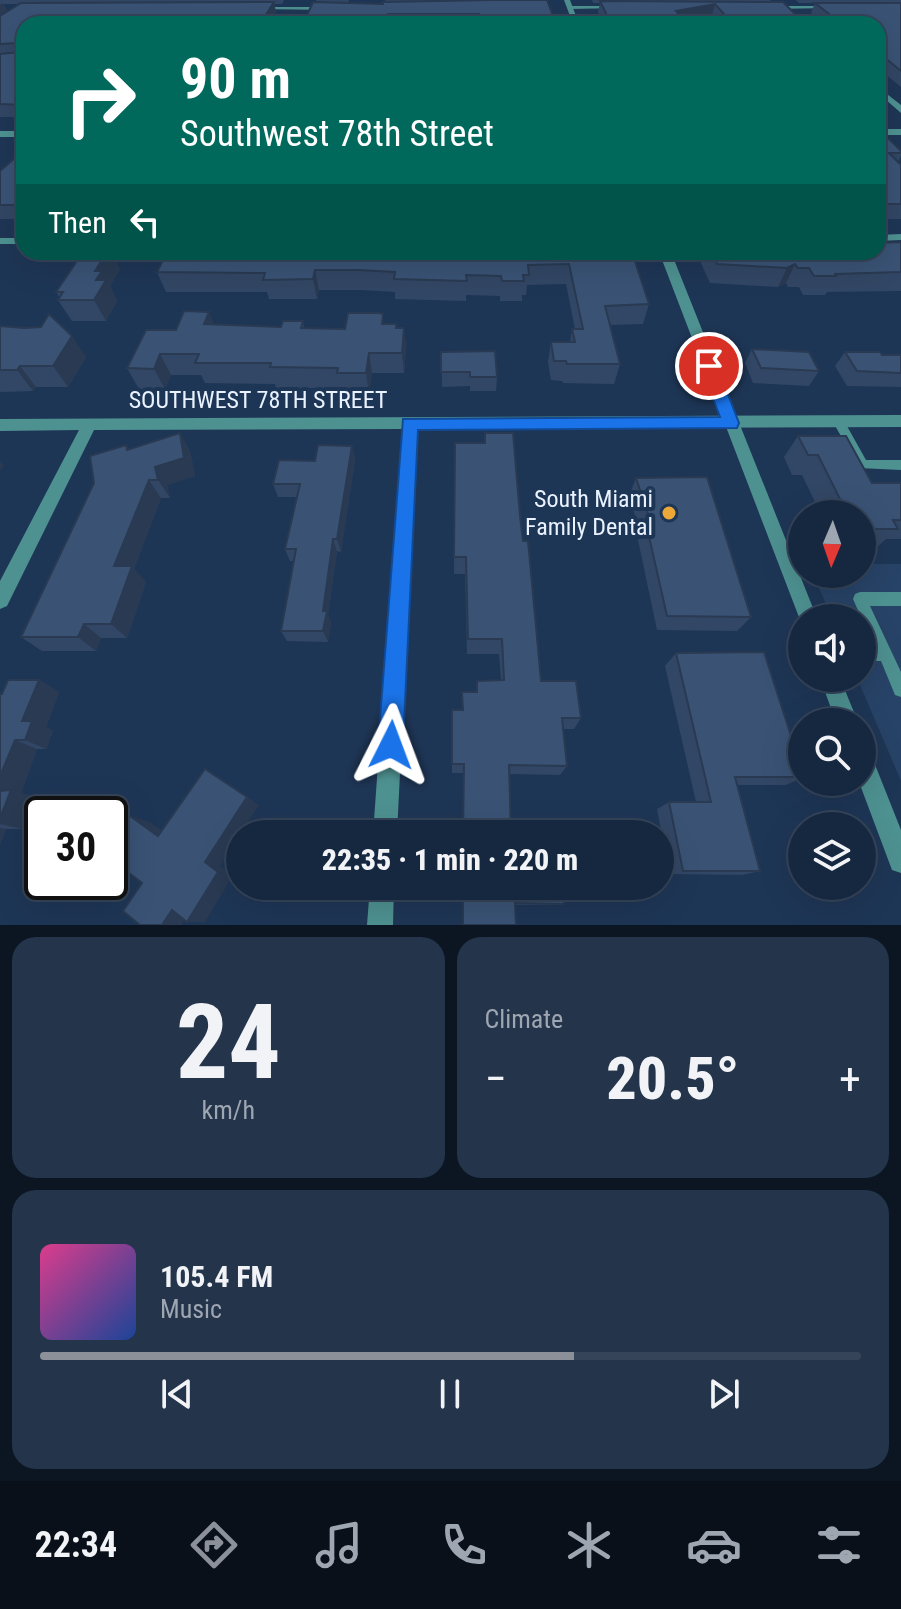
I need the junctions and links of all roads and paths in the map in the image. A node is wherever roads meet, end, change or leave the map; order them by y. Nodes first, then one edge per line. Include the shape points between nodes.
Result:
1 (567, 0) edge
2 (679, 0) edge
3 (780, 0) edge
4 (570, 8) junction
5 (627, 8) edge
6 (671, 8) edge
7 (686, 8) junction
8 (700, 8) edge
9 (759, 8) edge
10 (845, 8) edge
11 (237, 9) edge
12 (298, 9) junction
13 (338, 9) edge
14 (791, 11) junction
15 (294, 16) edge
16 (573, 16) edge
17 (692, 16) edge
18 (886, 96) edge
19 (901, 110) edge
20 (668, 260) edge
21 (901, 421) edge
22 (839, 422) junction
23 (410, 423) junction
24 (731, 423) junction
25 (0, 425) edge
26 (89, 425) junction
27 (901, 465) edge
28 (901, 599) edge
29 (0, 600) edge
30 (802, 604) edge
31 (876, 654) edge
32 (885, 654) junction
33 (901, 689) edge
34 (876, 796) edge
35 (386, 820) edge
36 (901, 861) edge
37 (381, 900) edge
38 (380, 925) edge

1 - 4 street
2 - 7 street
3 - 14 street
4 - 5 street
4 - 16 street
6 - 7 street
7 - 8 street
7 - 17 street
9 - 14 street
10 - 14 street
11 - 12 street
12 - 13 street
12 - 15 street
18 - 19 street
20 - 24 street
21 - 22 street, SOUTHWEST 78TH STREET
22 - 24 street, SOUTHWEST 78TH STREET
22 - 27 lane via 863,465
23 - 24 street, SOUTHWEST 78TH STREET
23 - 26 street, SOUTHWEST 78TH STREET
23 - 35 street
24 - 30 street
25 - 26 street, SOUTHWEST 78TH STREET
26 - 29 street
28 - 32 lane via 860,599
31 - 32 lane
32 - 33 lane
34 - 36 street
37 - 38 street

